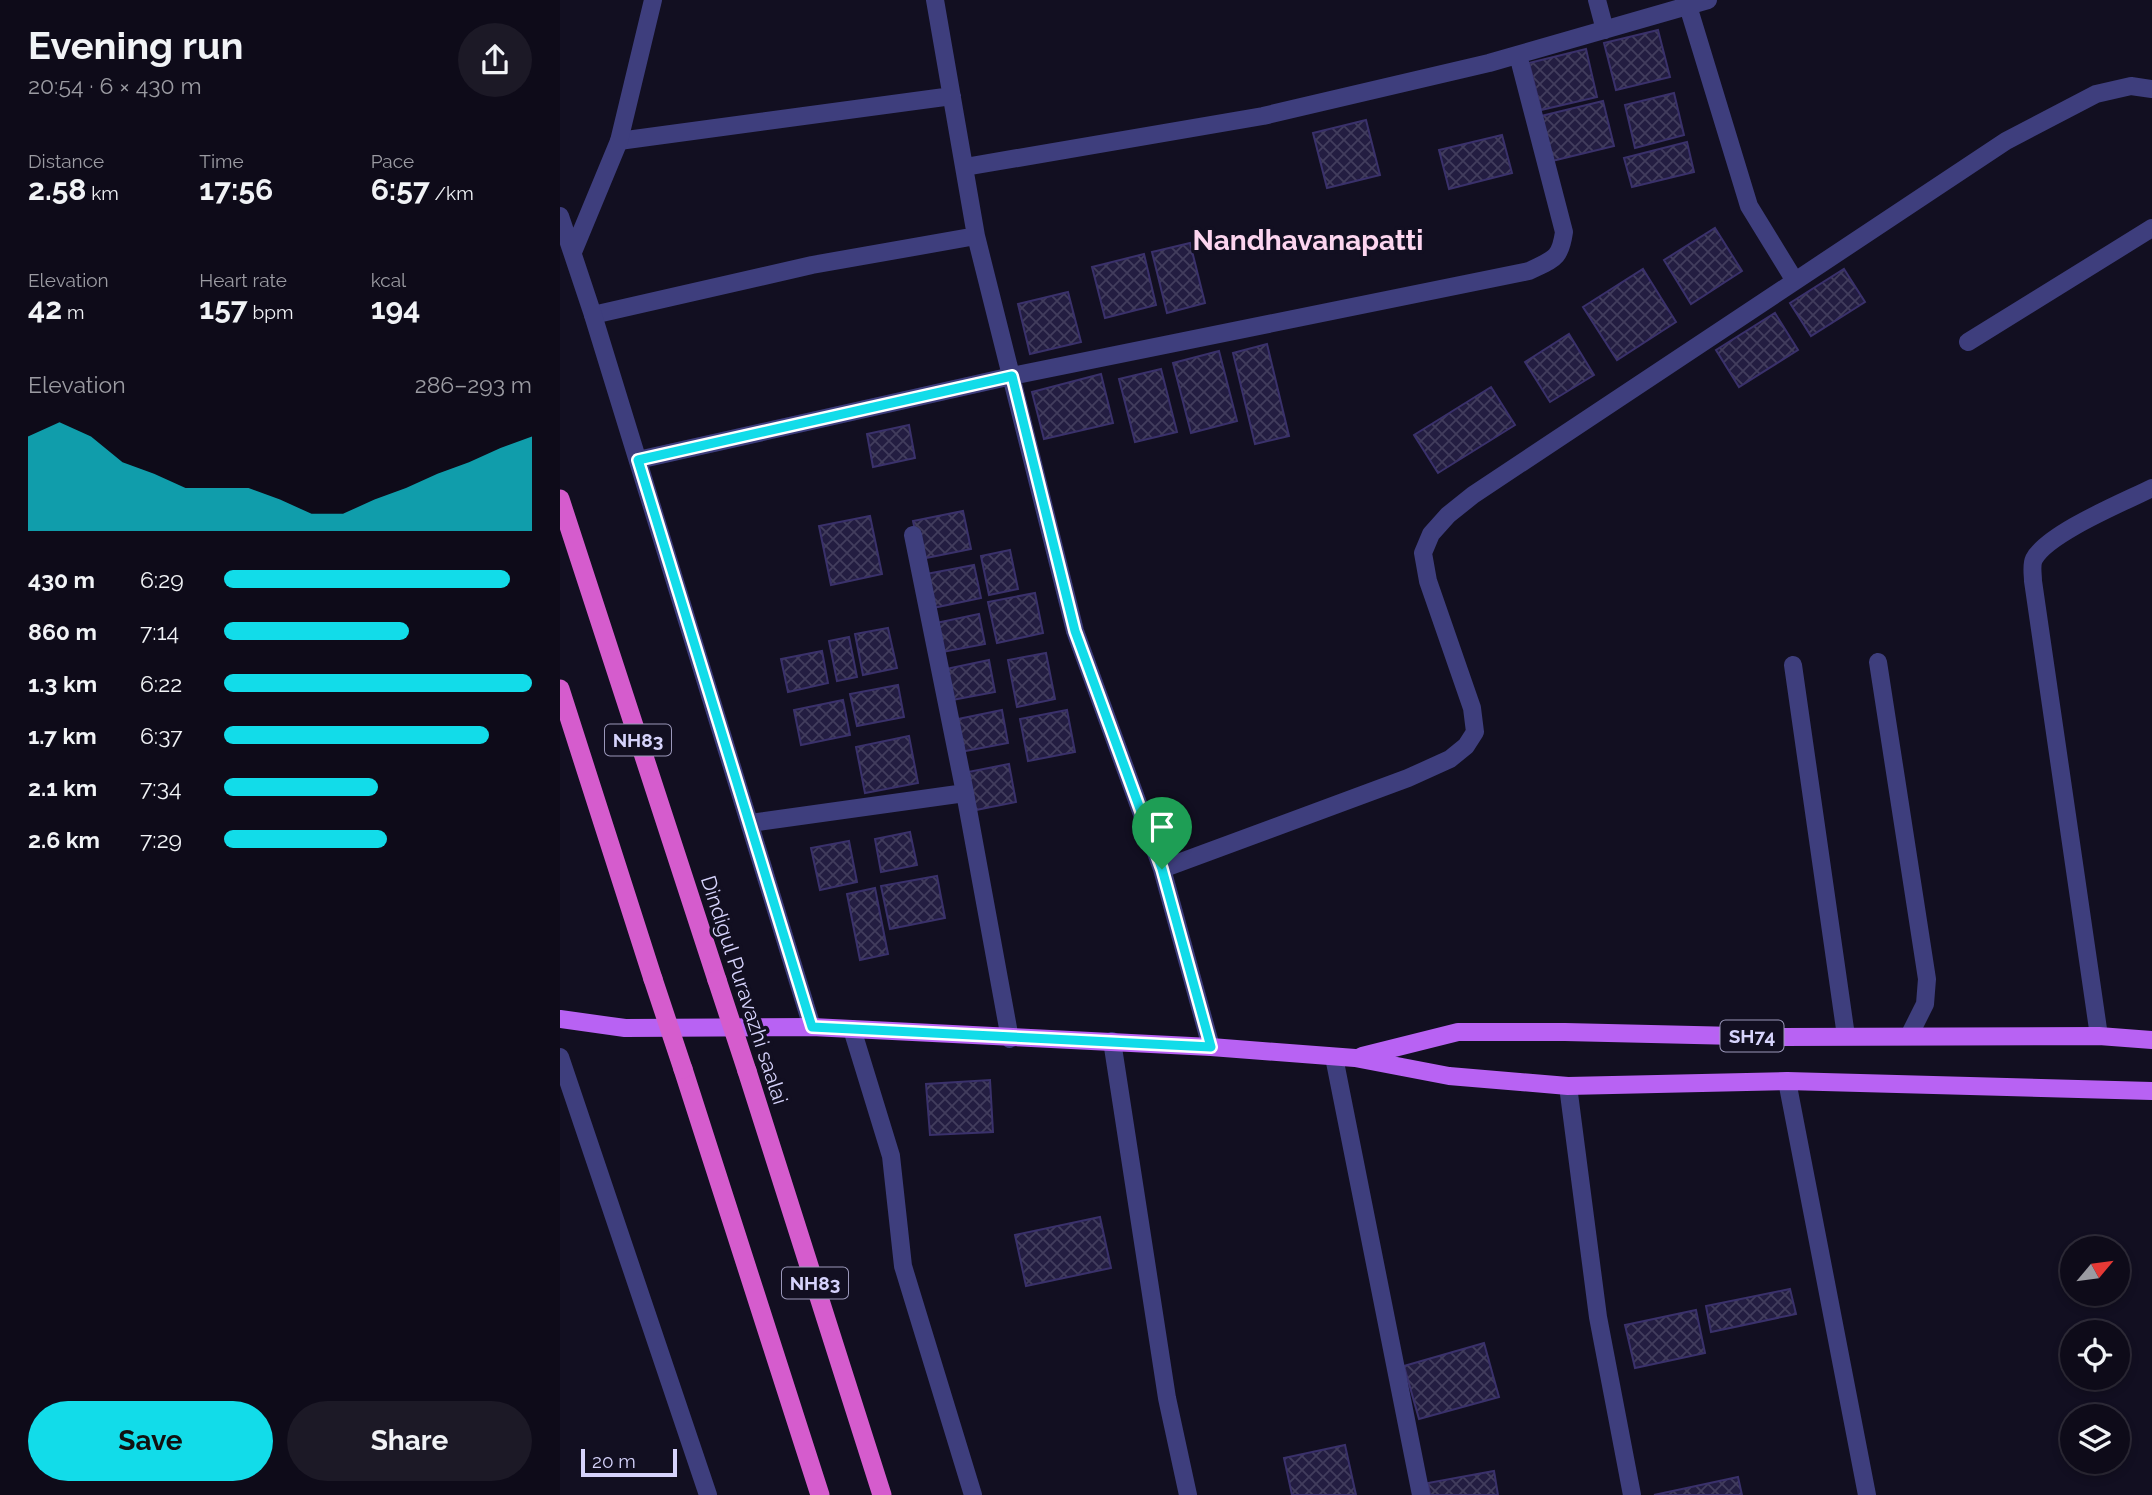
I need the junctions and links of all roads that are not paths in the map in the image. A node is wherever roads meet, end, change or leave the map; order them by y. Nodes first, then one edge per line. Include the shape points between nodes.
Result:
1 (653, 0) edge
2 (936, 0) edge
3 (1597, 0) edge
4 (1709, 0) edge
5 (1688, 6) junction
6 (1605, 30) junction
7 (1518, 54) junction
8 (2152, 89) edge
9 (952, 96) junction
10 (619, 141) junction
11 (965, 167) junction
12 (560, 216) edge
13 (2152, 228) edge
14 (976, 236) junction
15 (573, 252) junction
16 (1795, 281) junction
17 (593, 315) junction
18 (1968, 342) dead end
19 (1012, 376) junction
20 (638, 460) junction
21 (2152, 488) edge
22 (560, 499) edge
23 (912, 535) dead end
24 (1878, 662) dead end
25 (1793, 665) dead end
26 (560, 689) edge
27 (965, 793) junction
28 (751, 823) junction
29 (1162, 869) junction
30 (560, 1019) edge
31 (812, 1027) junction
32 (852, 1030) junction
33 (1846, 1036) junction
34 (1909, 1036) junction
35 (2099, 1036) junction
36 (1010, 1039) junction
37 (2152, 1040) edge
38 (1112, 1041) junction
39 (1211, 1047) junction
40 (560, 1057) edge
41 (1334, 1057) junction
42 (1355, 1058) junction
43 (1787, 1081) junction
44 (1568, 1086) junction
45 (2152, 1091) edge
46 (708, 1495) edge
47 (820, 1495) edge
48 (882, 1495) edge
49 (973, 1495) edge
50 (1188, 1495) edge
51 (1421, 1495) edge
52 (1632, 1495) edge
53 (1867, 1495) edge

1 - 10 street
2 - 9 street
3 - 6 street
4 - 5 street
5 - 6 street
5 - 16 street via 1749,206
6 - 7 street
7 - 11 street via 1263,116
7 - 19 street via 1564,232 1562,250 1551,260 1496,279
8 - 16 street via 2131,86 2096,94 2006,141
9 - 10 street
9 - 11 street
10 - 15 street
11 - 14 street
12 - 15 street
13 - 18 street
14 - 17 street via 811,265
14 - 19 street
15 - 17 street
16 - 29 street via 1473,495 1431,534 1423,553 1427,581 1472,708 1475,732 1466,746 1450,759 1408,778
17 - 20 street
19 - 20 street
19 - 29 street via 1075,631
20 - 28 street
21 - 35 street via 2074,527 2033,561
22 - 48 highway, Dindigul Puravazhi saalai / NH83, bridge
23 - 27 street
24 - 34 street via 1927,979 1925,1004
25 - 33 street
26 - 47 highway, NH83, bridge
27 - 28 street
27 - 36 street
28 - 31 street
29 - 39 street
30 - 31 main road, SH74 via 625,1028
31 - 32 main road, SH74
32 - 36 main road, SH74
32 - 49 street via 891,1156 903,1266
33 - 34 main road, SH74
33 - 42 main road, SH74 via 1458,1032
34 - 35 main road, SH74
35 - 37 main road, SH74
36 - 38 main road, SH74
38 - 39 main road, SH74
38 - 50 street via 1167,1398
39 - 41 main road, SH74
40 - 46 street
41 - 42 main road, SH74
41 - 51 street
42 - 44 main road, SH74 via 1449,1076
43 - 44 main road, SH74
43 - 45 main road, SH74
43 - 53 street
44 - 52 street via 1598,1317

